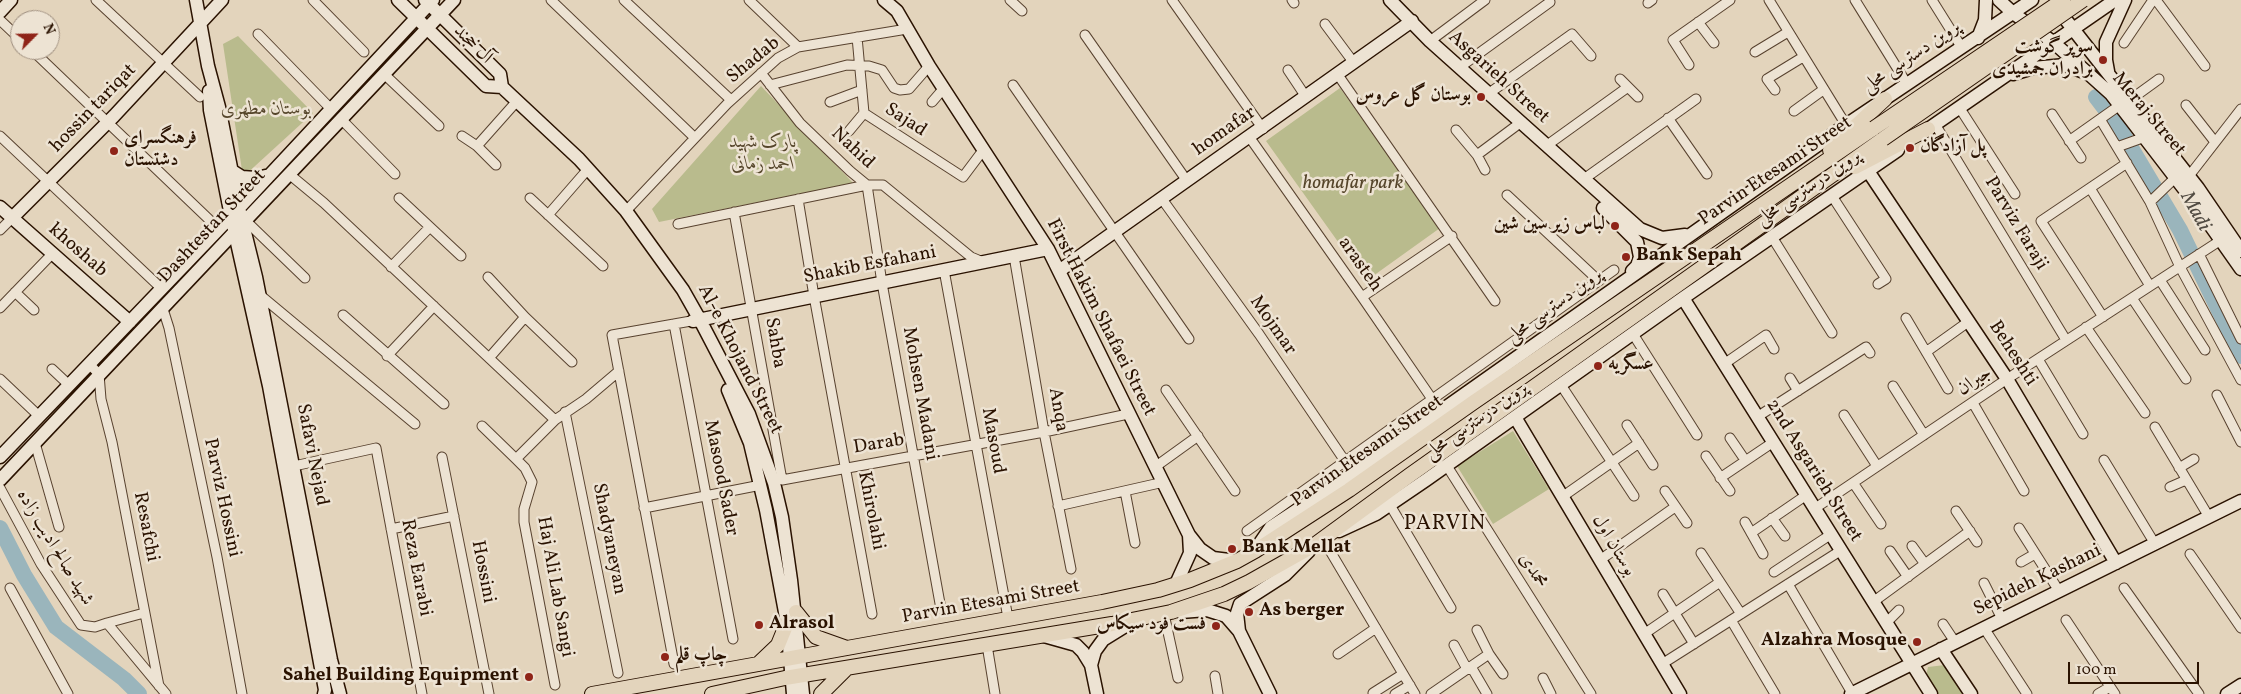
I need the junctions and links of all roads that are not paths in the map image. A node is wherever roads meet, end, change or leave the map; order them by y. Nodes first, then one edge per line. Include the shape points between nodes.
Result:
1 (11, 0) edge
2 (96, 0) edge
3 (196, 0) edge
4 (222, 0) edge
5 (312, 0) edge
6 (398, 0) edge
7 (454, 0) edge
8 (551, 0) edge
9 (624, 0) edge
10 (749, 0) edge
11 (884, 0) edge
12 (1010, 0) edge
13 (1172, 0) edge
14 (1390, 0) edge
15 (1485, 0) edge
16 (1730, 0) edge
17 (1769, 0) edge
18 (1855, 0) edge
19 (1932, 0) edge
20 (1986, 0) edge
21 (1999, 0) edge
22 (2032, 0) edge
23 (2051, 0) edge
24 (2064, 0) edge
25 (2076, 0) edge
26 (2083, 0) edge
27 (2113, 0) edge
28 (2125, 0) edge
29 (2154, 0) edge
30 (429, 1) edge
31 (1550, 2) dead end
32 (1022, 11) dead end
33 (0, 12) edge
34 (2013, 13) junction
35 (439, 15) junction
36 (416, 17) junction
37 (0, 20) edge
38 (1412, 21) junction
39 (1698, 22) junction
40 (200, 24) junction
41 (1325, 24) dead end
42 (428, 27) junction
43 (907, 28) junction
44 (2073, 28) junction
45 (10, 30) edge
46 (1788, 32) junction
47 (258, 34) dead end
48 (1085, 35) dead end
49 (857, 37) junction
50 (1978, 38) junction
51 (1430, 41) junction
52 (2053, 42) junction
53 (1714, 43) dead end
54 (2124, 43) dead end
55 (2086, 46) junction
56 (798, 48) junction
57 (1962, 48) junction
58 (364, 52) dead end
59 (1755, 52) dead end
60 (1591, 56) dead end
61 (1803, 57) junction
62 (2070, 58) junction
63 (43, 60) edge
64 (1354, 63) junction
65 (164, 64) junction
66 (1688, 65) dead end
67 (208, 66) junction
68 (860, 66) junction
69 (929, 66) junction
70 (2205, 66) dead end
71 (1460, 67) junction
72 (1288, 70) dead end
73 (761, 73) junction
74 (384, 74) junction
75 (2088, 74) junction
76 (2109, 74) junction
77 (1338, 75) junction
78 (1620, 78) dead end
79 (2002, 78) junction
80 (2159, 79) dead end
81 (1907, 84) junction
82 (770, 85) junction
83 (1013, 85) dead end
84 (502, 87) junction
85 (1628, 87) junction
86 (944, 88) junction
87 (862, 90) junction
88 (1775, 90) dead end
89 (1824, 90) junction
90 (1488, 94) junction
91 (200, 97) dead end
92 (1306, 97) junction
93 (1638, 97) dead end
94 (1696, 99) dead end
95 (1885, 99) junction
96 (731, 100) junction
97 (517, 101) junction
98 (830, 102) dead end
99 (932, 102) dead end
100 (2125, 103) junction
101 (2186, 105) dead end
102 (1959, 107) junction
103 (330, 109) junction
104 (2241, 109) edge
105 (1794, 111) dead end
106 (864, 113) junction
107 (2052, 114) dead end
108 (1668, 118) junction
109 (341, 119) junction
110 (2100, 119) junction
111 (108, 122) junction
112 (1520, 123) junction
113 (1846, 125) junction
114 (439, 126) dead end
115 (1932, 127) junction
116 (1263, 129) junction
117 (1456, 130) dead end
118 (849, 131) dead end
119 (1878, 134) junction
120 (0, 136) edge
121 (462, 136) dead end
122 (2145, 137) junction
123 (695, 138) junction
124 (1250, 138) junction
125 (2070, 141) junction
126 (2215, 142) junction
127 (477, 146) junction
128 (1546, 146) junction
129 (2117, 147) junction
130 (984, 149) junction
131 (1477, 155) junction
132 (2081, 158) dead end
133 (2127, 163) junction
134 (496, 165) dead end
135 (588, 169) junction
136 (231, 170) junction
137 (1485, 170) dead end
138 (1868, 171) junction
139 (270, 174) junction
140 (289, 174) junction
141 (395, 174) dead end
142 (1707, 174) dead end
143 (2189, 176) junction
144 (2176, 177) junction
145 (1584, 179) junction
146 (49, 181) junction
147 (1187, 181) junction
148 (1794, 183) junction
149 (867, 185) junction
150 (2090, 188) junction
151 (1808, 192) junction
152 (2015, 194) dead end
153 (1507, 195) dead end
154 (1832, 196) junction
155 (399, 198) dead end
156 (530, 198) dead end
157 (798, 199) junction
158 (1162, 199) junction
159 (2150, 202) junction
160 (0, 207) edge
161 (626, 211) junction
162 (235, 212) junction
163 (734, 212) junction
164 (548, 215) junction
165 (12, 218) junction
166 (678, 224) dead end
167 (242, 225) junction
168 (430, 227) junction
169 (219, 229) junction
170 (0, 230) edge
171 (1114, 232) junction
172 (1650, 234) junction
173 (1690, 234) junction
174 (1452, 236) junction
175 (1772, 237) junction
176 (2221, 240) junction
177 (1637, 242) junction
178 (1048, 249) junction
179 (2241, 251) edge
180 (52, 254) junction
181 (2199, 254) junction
182 (462, 256) dead end
183 (1014, 256) junction
184 (983, 262) junction
185 (603, 266) dead end
186 (2180, 266) junction
187 (391, 267) junction
188 (2241, 269) edge
189 (944, 270) junction
190 (1614, 270) dead end
191 (1059, 271) junction
192 (488, 277) dead end
193 (304, 278) dead end
194 (252, 279) junction
195 (2160, 280) junction
196 (1599, 281) junction
197 (882, 283) junction
198 (1620, 283) junction
199 (1878, 284) dead end
200 (2150, 286) junction
201 (162, 288) junction
202 (16, 292) junction
203 (260, 294) junction
204 (814, 296) junction
205 (1362, 297) junction
206 (1683, 298) junction
207 (2132, 298) junction
208 (1495, 301) dead end
209 (434, 306) junction
210 (0, 308) edge
211 (163, 309) junction
212 (751, 309) junction
213 (34, 310) dead end
214 (343, 315) dead end
215 (525, 317) junction
216 (2103, 317) junction
217 (1906, 318) dead end
218 (695, 321) junction
219 (130, 322) junction
220 (1968, 322) junction
221 (674, 324) junction
222 (2086, 327) junction
223 (1832, 333) dead end
224 (1633, 334) junction
225 (1189, 339) dead end
226 (2241, 339) edge
227 (2066, 340) junction
228 (1774, 349) dead end
229 (2204, 350) dead end
230 (1926, 352) junction
231 (1870, 353) dead end
232 (387, 356) junction
233 (489, 358) junction
234 (2038, 359) junction
235 (572, 362) dead end
236 (89, 364) junction
237 (1724, 364) junction
238 (52, 369) dead end
239 (619, 371) junction
240 (99, 374) junction
241 (1790, 378) dead end
242 (0, 379) edge
243 (2007, 379) junction
244 (2186, 379) dead end
245 (2241, 380) edge
246 (69, 385) junction
247 (1561, 385) junction
248 (1893, 386) dead end
249 (1948, 389) dead end
250 (1166, 390) dead end
251 (1798, 391) junction
252 (2217, 395) dead end
253 (1432, 399) junction
254 (1973, 403) junction
255 (444, 404) dead end
256 (565, 412) junction
257 (1439, 412) junction
258 (2144, 413) dead end
259 (1128, 414) junction
260 (1844, 415) dead end
261 (39, 416) junction
262 (1515, 417) junction
263 (1757, 417) junction
264 (555, 420) junction
265 (415, 424) dead end
266 (1627, 425) dead end
267 (482, 426) dead end
268 (2155, 427) dead end
269 (1044, 432) junction
270 (2084, 434) dead end
271 (1697, 435) dead end
272 (1924, 435) junction
273 (1198, 436) junction
274 (1730, 438) dead end
275 (2241, 442) edge
276 (34, 443) junction
277 (976, 443) junction
278 (1639, 443) junction
279 (1772, 443) junction
280 (1, 453) edge
281 (914, 456) junction
282 (1706, 456) dead end
283 (442, 457) dead end
284 (516, 459) junction
285 (2194, 459) dead end
286 (1745, 460) junction
287 (2104, 460) dead end
288 (1344, 462) junction
289 (1612, 462) junction
290 (1653, 465) dead end
291 (294, 466) junction
292 (1447, 466) junction
293 (1877, 466) junction
294 (845, 467) junction
295 (1155, 467) junction
296 (2179, 468) junction
297 (1353, 473) junction
298 (1720, 478) junction
299 (0, 480) edge
300 (782, 480) joint
301 (2186, 480) junction
302 (1164, 482) junction
303 (1854, 484) junction
304 (761, 485) junction
305 (2170, 487) dead end
306 (0, 488) edge
307 (1125, 491) junction
308 (1235, 491) dead end
309 (1665, 491) dead end
310 (1730, 491) dead end
311 (2024, 491) dead end
312 (706, 496) junction
313 (1634, 496) dead end
314 (1805, 496) junction
315 (1562, 497) junction
316 (2241, 502) edge
317 (1390, 505) junction
318 (1058, 506) junction
319 (1675, 507) junction
320 (644, 508) junction
321 (1814, 509) junction
322 (1956, 511) dead end
323 (454, 516) junction
324 (2209, 517) junction
325 (1772, 518) junction
326 (1745, 522) dead end
327 (1687, 524) dead end
328 (1880, 524) dead end
329 (59, 527) dead end
330 (2019, 528) dead end
331 (391, 530) junction
332 (1247, 531) dead end
333 (1970, 531) junction
334 (1751, 533) junction
335 (1189, 535) junction
336 (1830, 535) junction
337 (1785, 536) dead end
338 (1318, 542) junction
339 (1977, 542) dead end
340 (1135, 543) dead end
341 (2155, 544) junction
342 (1912, 546) dead end
343 (1255, 551) junction
344 (1840, 551) junction
345 (1890, 551) dead end
346 (1701, 553) dead end
347 (1763, 554) dead end
348 (2035, 554) junction
349 (2190, 554) dead end
350 (1237, 560) junction
351 (1600, 560) junction
352 (2021, 562) dead end
353 (2116, 563) junction
354 (1925, 564) junction
355 (1071, 569) dead end
356 (1774, 572) dead end
357 (1908, 577) junction
358 (1720, 582) junction
359 (1984, 582) dead end
360 (1176, 584) junction
361 (1788, 584) junction
362 (10, 588) dead end
363 (2124, 588) dead end
364 (2059, 591) junction
365 (1663, 594) dead end
366 (1873, 602) junction
367 (1451, 608) dead end
368 (941, 609) dead end
369 (1899, 610) dead end
370 (144, 613) junction
371 (1168, 613) junction
372 (1675, 613) junction
373 (872, 614) dead end
374 (1741, 614) junction
375 (792, 618) junction
376 (1008, 618) junction
377 (1138, 619) junction
378 (2002, 619) junction
379 (1731, 620) junction
380 (2066, 620) dead end
381 (107, 623) junction
382 (1886, 623) junction
383 (1943, 624) dead end
384 (1376, 628) junction
385 (1984, 628) junction
386 (2241, 628) edge
387 (1477, 630) dead end
388 (1239, 631) junction
389 (1644, 634) junction
390 (1044, 636) junction
391 (733, 639) dead end
392 (1955, 642) junction
393 (1694, 644) junction
394 (1454, 645) dead end
395 (987, 646) junction
396 (847, 648) junction
397 (1941, 649) junction
398 (1338, 654) dead end
399 (1489, 654) junction
400 (795, 657) junction
401 (674, 664) dead end
402 (757, 664) junction
403 (1662, 664) junction
404 (1911, 664) junction
405 (1091, 665) junction
406 (1467, 669) junction
407 (846, 670) junction
408 (618, 673) dead end
409 (1403, 674) junction
410 (1504, 674) dead end
411 (1215, 676) dead end
412 (797, 677) junction
413 (1178, 678) dead end
414 (1543, 678) dead end
415 (555, 684) dead end
416 (1410, 685) junction
417 (2241, 685) edge
418 (159, 686) junction
419 (742, 687) junction
420 (2112, 690) edge
421 (325, 693) edge
422 (339, 693) edge
423 (1373, 693) edge
424 (68, 694) edge
425 (166, 694) edge
426 (242, 694) edge
427 (422, 694) edge
428 (489, 694) edge
429 (592, 694) edge
430 (712, 694) edge
431 (763, 694) edge
432 (793, 694) edge
433 (803, 694) edge
434 (821, 694) edge
435 (995, 694) edge
436 (1096, 694) edge
437 (1218, 694) edge
438 (1270, 694) edge
439 (1395, 694) edge
440 (1415, 694) edge
441 (1431, 694) edge
442 (1487, 694) edge
443 (1551, 694) edge
444 (1591, 694) edge
445 (1680, 694) edge
446 (1775, 694) edge
447 (1852, 694) edge
448 (1931, 694) edge
449 (1971, 694) edge
450 (2027, 694) edge
451 (2098, 694) edge
452 (2199, 694) edge
453 (2227, 694) edge

1 - 33 street
2 - 65 street
3 - 40 street
4 - 40 street
5 - 58 street
6 - 36 street, آل خجند
7 - 35 street, Dashtestan Street
8 - 123 street
9 - 96 street
10 - 56 street
11 - 43 street, First Hakim Shafaei Street via 897,11
12 - 32 street
13 - 116 street
14 - 38 street, Asgarieh Street
15 - 51 street
16 - 39 street
17 - 46 street
18 - 81 street
19 - 57 street
20 - 50 street via 1985,20
21 - 34 street, Meraj Street
22 - 34 street, پروین دسترسی محلی
23 - 44 street, Meraj Street
24 - 119 main road, Parvin Etesami Street, bridge
25 - 27 street via 2091,10
26 - 119 main road, Parvin Etesami Street, bridge
27 - 44 street, پروین درسترسی محلی
28 - 76 street via 2106,42
29 - 54 street
29 - 70 street
30 - 35 street, آل خجند
30 - 36 street, Dashtestan Street
31 - 71 street
34 - 50 street, پروین دسترسی محلی
34 - 52 street, Meraj Street
35 - 42 street, Dashtestan Street
35 - 84 street, آل خجند via 500,74
36 - 42 street, آل خجند
36 - 103 street, Dashtestan Street
37 - 45 street
38 - 51 street, Asgarieh Street
38 - 64 street, homafar
39 - 53 street
39 - 66 street via 1673,40
40 - 65 street, hossin tariqat
40 - 67 street
41 - 64 street
42 - 74 street, Dashtestan Street
42 - 84 street, آل خجند via 486,86
43 - 49 street, Shadab
43 - 69 street, First Hakim Shafaei Street
44 - 52 street, پروین درسترسی محلی
44 - 55 street, Meraj Street
46 - 59 street
46 - 61 street
47 - 103 street
48 - 147 street
49 - 56 street, Shadab
49 - 68 street, Sajad
50 - 57 street, پروین دسترسی محلی
50 - 79 street via 1996,29 2008,30 2017,36 2020,47 2016,64
51 - 71 street, Asgarieh Street
52 - 62 street, Meraj Street
52 - 79 street, پروین درسترسی محلی
55 - 62 street via 2072,51
55 - 76 street, Meraj Street
56 - 73 street, Shadab via 778,58
57 - 81 street, پروین دسترسی محلی
60 - 90 street via 1572,34
61 - 88 street via 1767,79
61 - 89 street
62 - 75 street, Meraj Street
63 - 111 street
64 - 77 street, homafar
65 - 91 street
65 - 111 street, hossin tariqat
67 - 136 street
67 - 162 street via 210,110
68 - 69 street via 882,70 894,88 900,90 909,89
68 - 82 street via 847,65
68 - 87 street, Sajad
69 - 86 street, First Hakim Shafaei Street
71 - 90 street, Asgarieh Street
72 - 92 street
73 - 82 street, Nahid
73 - 96 street, Shadab
74 - 109 street, Dashtestan Street
74 - 114 street
75 - 79 street via 2066,65 2033,68
75 - 100 street, Meraj Street
76 - 100 street, Meraj Street
77 - 92 street, homafar
77 - 174 street
78 - 85 street
79 - 102 street, پروین درسترسی محلی
80 - 100 street
81 - 95 street, پروین دسترسی محلی
82 - 149 street, Nahid via 800,123
83 - 171 street
84 - 97 street, Al-e Khojand Street
85 - 93 street
85 - 128 street
86 - 99 street
86 - 130 street, First Hakim Shafaei Street
87 - 98 street
87 - 106 street, Sajad
89 - 105 street
89 - 113 street
90 - 112 street, Asgarieh Street
92 - 116 street, homafar
94 - 108 street
95 - 113 street, پروین دسترسی محلی
95 - 148 main road
96 - 123 street, Shadab
97 - 127 street
97 - 135 street, Al-e Khojand Street
100 - 110 street
100 - 122 street, Meraj Street
100 - 143 street, Meraj Street
101 - 126 street
102 - 115 street, پروین درسترسی محلی
102 - 152 street
103 - 139 street, Dashtestan Street
104 - 126 street
106 - 118 street
106 - 130 street, Sajad via 963,177
107 - 125 street
108 - 142 street
108 - 145 street
109 - 140 street, Dashtestan Street
109 - 141 street
110 - 125 street
110 - 129 street
111 - 146 street, hossin tariqat
111 - 169 street
112 - 128 street, Asgarieh Street
112 - 131 street
113 - 173 street, پروین دسترسی محلی
115 - 138 street, پروین درسترسی محلی
115 - 151 main road
115 - 227 street, Parviz Faraji
116 - 124 street, homafar
117 - 131 street
119 - 148 main road, Parvin Etesami Street
119 - 151 main road, Parvin Etesami Street
120 - 146 street
121 - 127 street
122 - 129 street
122 - 144 street, Meraj Street
123 - 161 street, Shadab
124 - 147 street, homafar
124 - 205 street, arasteh
125 - 132 street
126 - 143 street
127 - 134 street
128 - 145 street, Asgarieh Street
129 - 133 street
130 - 178 street, First Hakim Shafaei Street
131 - 137 street
133 - 150 street
133 - 159 street
135 - 161 street, Al-e Khojand Street
135 - 164 street
136 - 139 street via 242,177
136 - 162 street
138 - 154 street, پروین درسترسی محلی
138 - 220 street, Beheshti
139 - 162 street, Dashtestan Street
140 - 167 street, Dashtestan Street
140 - 187 street
143 - 179 street, Meraj Street
144 - 159 street
144 - 176 street, Meraj Street
145 - 172 street, Asgarieh Street via 1640,229
145 - 177 street, Asgarieh Street via 1589,192
146 - 165 street, hossin tariqat
146 - 201 street
147 - 158 street, homafar
148 - 343 main road, Parvin Etesami Street via 1349,490
149 - 157 street
149 - 184 street, Nahid via 883,184 972,257
149 - 197 street, Mohsen Madani
150 - 200 street
150 - 216 street via 2040,219
151 - 338 main road, Parvin Etesami Street
153 - 196 street
154 - 175 street, پروین درسترسی محلی
154 - 199 street via 1886,278
155 - 168 street
156 - 164 street
157 - 163 street
157 - 204 street, Khirolahi
158 - 171 street, homafar
158 - 288 street, Mojmar via 1259,334
159 - 186 street
160 - 165 street, khoshab
161 - 218 street, Al-e Khojand Street via 683,290
162 - 167 street, Safavi Nejad
162 - 169 street, Dashtestan Street
163 - 166 street
163 - 212 street, Sahba
164 - 185 street
165 - 170 street
165 - 180 street, khoshab
167 - 193 street
167 - 194 street, Safavi Nejad
167 - 211 street, Dashtestan Street
168 - 182 street
168 - 187 street
169 - 201 street, Dashtestan Street
171 - 191 street, homafar
171 - 225 street
172 - 173 street, Asgarieh Street via 1662,238
172 - 177 street via 1654,243 1651,247 1642,247
173 - 198 street, پروین دسترسی محلی
174 - 205 street
174 - 208 street
175 - 206 street, پروین درسترسی محلی
175 - 223 street
176 - 181 street, جیران
176 - 188 street, Meraj Street
177 - 198 street via 1640,257 1637,266
178 - 183 street, Shakib Esfahani
178 - 191 street, First Hakim Shafaei Street
180 - 202 street
180 - 219 street, khoshab
181 - 186 street, جیران
181 - 226 street
183 - 184 street, Shakib Esfahani
183 - 269 street, Anqa
184 - 189 street, Shakib Esfahani
186 - 195 street, جیران
186 - 245 street
187 - 209 street
189 - 197 street, Shakib Esfahani
189 - 277 street, Masoud
190 - 196 street
191 - 259 street, First Hakim Shafaei Street
192 - 215 street
194 - 203 street, Safavi Nejad
194 - 421 street, Safavi Nejad
195 - 200 street, جیران
195 - 229 street
196 - 253 street
197 - 204 street, Shakib Esfahani
197 - 281 street, Mohsen Madani
198 - 257 street, پروین دسترسی محلی
200 - 207 street, جیران
201 - 219 street, Dashtestan Street
202 - 210 street
202 - 213 street
203 - 265 street
203 - 291 street, Safavi Nejad
204 - 212 street, Shakib Esfahani
204 - 294 street, Khirolahi
205 - 253 street, arasteh
206 - 224 street, پروین درسترسی محلی
206 - 237 street, 2nd Asgarieh Street
207 - 216 street, جیران
207 - 244 street
209 - 232 street
209 - 233 street
211 - 240 street, Dashtestan Street
211 - 426 street, Parviz Hossini via 213,538
212 - 218 street, Shakib Esfahani
212 - 300 street, Sahba
214 - 232 street
215 - 233 street
215 - 235 street
216 - 222 street, جیران
217 - 230 street
218 - 221 street
218 - 304 street, Al-e Khojand Street via 750,444
218 - 375 street, Al-e Khojand Street via 749,414 764,451 782,517
219 - 236 street, Dashtestan Street
220 - 230 street
220 - 243 street, Beheshti
221 - 239 street via 612,335
221 - 312 street, Masood Sader
222 - 227 street, جیران
222 - 258 street
224 - 247 street, پروین درسترسی محلی
224 - 271 street
227 - 234 street, جیران
228 - 237 street via 1766,335
230 - 249 street
231 - 251 street via 1866,347
232 - 255 street
233 - 264 street
234 - 243 street, جیران
234 - 270 street
236 - 240 street
236 - 246 street, Dashtestan Street
237 - 263 street, 2nd Asgarieh Street
238 - 246 street
239 - 256 street
239 - 320 street
240 - 276 street, Dashtestan Street
240 - 370 street, Resafchi
241 - 251 street
242 - 261 street
243 - 254 street, جیران
243 - 353 street, Beheshti
246 - 261 street, Dashtestan Street
247 - 262 street, پروین درسترسی محلی
247 - 289 street
248 - 272 street
250 - 273 street
251 - 263 street
252 - 275 street
253 - 257 street, arasteh
253 - 288 street
254 - 272 street, جیران
254 - 311 street
256 - 264 street
256 - 408 street, Shadyaneyan
257 - 297 street, پروین دسترسی محلی
259 - 269 street, Darab
259 - 295 street, First Hakim Shafaei Street
260 - 293 street
261 - 280 street, Dashtestan Street
262 - 292 street, پروین درسترسی محلی
262 - 315 street, بوستان اول
263 - 279 street, 2nd Asgarieh Street
264 - 284 street
266 - 278 street
267 - 284 street, Haj Ali Lab Sangi
268 - 296 street
269 - 277 street, Darab
269 - 318 street, Anqa
272 - 293 street, جیران
273 - 295 street
273 - 308 street
274 - 286 street
276 - 299 street, Dashtestan Street
276 - 329 street
277 - 281 street, Darab
277 - 376 street, Masoud
278 - 289 street
278 - 290 street
279 - 286 street
279 - 314 street, 2nd Asgarieh Street
281 - 294 street, Darab
281 - 368 street, Mohsen Madani
282 - 298 street
283 - 323 street, Hossini
284 - 415 street, Haj Ali Lab Sangi via 532,482 524,509 524,522
285 - 296 street
286 - 298 street
287 - 341 street
288 - 297 street, Mojmar
288 - 332 street
289 - 313 street
289 - 315 street
291 - 331 street, Reza Earabi via 376,448
291 - 422 street, Safavi Nejad
292 - 317 street, پروین درسترسی محلی
292 - 444 street, محمدی
293 - 303 street, جیران
294 - 300 street, Darab
294 - 373 street, Khirolahi
295 - 302 street, First Hakim Shafaei Street
296 - 301 street
297 - 343 street, پروین دسترسی محلی via 1271,527
298 - 310 street
301 - 305 street
301 - 324 street
302 - 307 street
302 - 335 street, First Hakim Shafaei Street
303 - 321 street, جیران
303 - 328 street
304 - 312 street
304 - 375 street, Al-e Khojand Street
306 - 381 street, شهید صالح ادیب زاده via 41,564 81,625 94,627
307 - 318 street
307 - 340 street
309 - 319 street
312 - 320 street
312 - 391 street, Masood Sader
314 - 321 street, 2nd Asgarieh Street
314 - 325 street
315 - 351 street, بوستان اول
316 - 324 street, Sepideh Kashani
317 - 338 street, پروین درسترسی محلی
317 - 367 street
318 - 355 street, Anqa
319 - 327 street
319 - 351 street
320 - 401 street
321 - 336 street, 2nd Asgarieh Street
322 - 333 street
323 - 331 street
323 - 428 street, Hossini
324 - 341 street, Sepideh Kashani
325 - 334 street
325 - 337 street
326 - 334 street
330 - 348 street
331 - 427 street, Reza Earabi
333 - 339 street
333 - 354 street
334 - 347 street
335 - 350 street via 1213,558
335 - 360 street via 1190,553
336 - 344 street, 2nd Asgarieh Street
336 - 356 street
338 - 371 main road, Parvin Etesami Street via 1241,586
338 - 384 street
338 - 388 street via 1285,575 1240,604 1237,613
341 - 353 street, Sepideh Kashani
342 - 354 street
343 - 350 main road, Parvin Etesami Street
344 - 361 street
344 - 366 street, 2nd Asgarieh Street
345 - 357 street
346 - 358 street
348 - 352 street
348 - 364 street
349 - 386 street
350 - 360 main road, Parvin Etesami Street
351 - 389 street, بوستان اول
353 - 364 street, Sepideh Kashani
354 - 357 street
357 - 366 street
358 - 372 street
358 - 374 street
359 - 378 street
360 - 376 main road, Parvin Etesami Street via 1102,602
361 - 374 street
361 - 447 street
362 - 424 street
363 - 452 street
364 - 378 street, Sepideh Kashani
365 - 372 street
366 - 382 street, 2nd Asgarieh Street
369 - 382 street
370 - 381 street
370 - 418 street, Resafchi
371 - 377 main road, Parvin Etesami Street
371 - 388 street via 1216,611 1226,616
371 - 413 street
372 - 389 street
372 - 393 street
374 - 379 street
375 - 396 main road via 816,637
375 - 400 street, Al-e Khojand Street
375 - 402 main road via 778,646
376 - 396 main road, Parvin Etesami Street
377 - 390 main road, Parvin Etesami Street
377 - 405 street via 1103,640
378 - 385 street, Sepideh Kashani
379 - 393 street
379 - 446 street
380 - 420 street
381 - 418 street, شهید صالح ادیب زاده
382 - 404 street, 2nd Asgarieh Street
383 - 392 street
384 - 398 street
384 - 409 street
385 - 392 street, Sepideh Kashani
385 - 450 street
387 - 399 street
388 - 438 street
389 - 403 street, بوستان اول
390 - 395 main road, Parvin Etesami Street
390 - 405 street via 1076,645
392 - 397 street, Sepideh Kashani
393 - 403 street
394 - 406 street
395 - 407 main road, Parvin Etesami Street
395 - 435 street
396 - 400 main road, Parvin Etesami Street
397 - 404 street, Sepideh Kashani
397 - 449 street
399 - 406 street
399 - 410 street
400 - 402 main road, Parvin Etesami Street
400 - 412 street, Al-e Khojand Street
402 - 429 main road, Parvin Etesami Street
403 - 445 street, بوستان اول
404 - 447 street, Sepideh Kashani
404 - 448 street, 2nd Asgarieh Street
405 - 436 street
406 - 441 street
406 - 442 street via 1473,670
407 - 412 main road, Parvin Etesami Street
407 - 434 main road
409 - 416 street
409 - 423 street
411 - 437 street
412 - 419 main road, Parvin Etesami Street
412 - 432 street
412 - 433 street
414 - 443 street
416 - 439 street
416 - 440 street
417 - 453 street
418 - 425 street, شهید صالح ادیب زاده
419 - 430 main road, Parvin Etesami Street
419 - 431 main road
420 - 451 street

